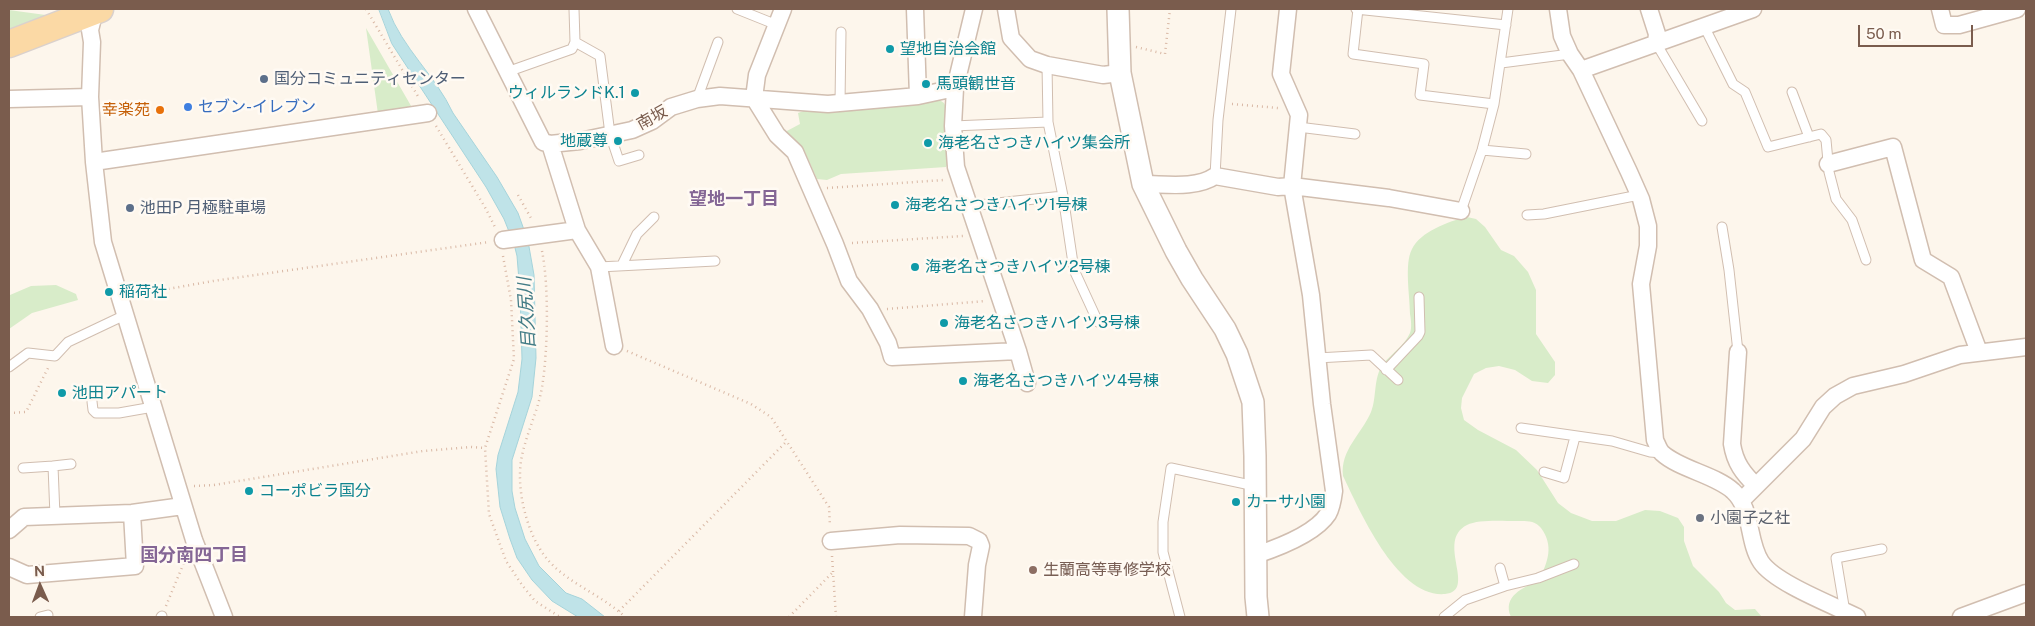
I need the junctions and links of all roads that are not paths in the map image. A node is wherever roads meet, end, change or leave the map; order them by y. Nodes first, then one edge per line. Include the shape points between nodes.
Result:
1 (476, 9) edge
2 (574, 9) edge
3 (737, 9) edge
4 (783, 9) edge
5 (915, 9) edge
6 (974, 9) edge
7 (1006, 9) edge
8 (1118, 9) edge
9 (1231, 9) edge
10 (1288, 9) edge
11 (1357, 9) edge
12 (1508, 9) edge
13 (1558, 9) edge
14 (1649, 9) edge
15 (1751, 9) edge
16 (1940, 9) edge
17 (2017, 9) edge
18 (91, 14) edge
19 (777, 25) junction
20 (1506, 25) junction
21 (1704, 26) junction
22 (841, 32) dead end
23 (575, 42) junction
24 (718, 42) dead end
25 (1656, 43) junction
26 (9, 44) edge
27 (1570, 54) junction
28 (1501, 63) junction
29 (1047, 65) junction
30 (1581, 70) junction
31 (507, 72) junction
32 (1120, 73) junction
33 (955, 88) junction
34 (1792, 92) dead end
35 (918, 96) junction
36 (90, 97) junction
37 (754, 98) junction
38 (9, 99) edge
39 (697, 99) junction
40 (840, 103) junction
41 (1494, 104) junction
42 (428, 113) road end
43 (1298, 118) junction
44 (1048, 122) junction
45 (1702, 122) dead end
46 (954, 126) junction
47 (610, 134) junction
48 (1355, 134) dead end
49 (1809, 137) junction
50 (550, 144) junction
51 (1482, 150) junction
52 (639, 154) dead end
53 (1526, 154) dead end
54 (94, 162) junction
55 (1828, 164) junction
56 (1215, 176) junction
57 (1143, 184) junction
58 (1292, 186) junction
59 (1639, 195) junction
60 (1063, 196) junction
61 (969, 206) junction
62 (1461, 211) joint
63 (1527, 215) dead end
64 (654, 217) dead end
65 (1722, 227) dead end
66 (577, 230) junction
67 (502, 241) road end
68 (715, 260) dead end
69 (1866, 260) dead end
70 (622, 265) junction
71 (599, 267) junction
72 (1419, 297) dead end
73 (125, 316) junction
74 (1098, 322) dead end
75 (614, 346) road end
76 (2026, 347) edge
77 (1018, 351) junction
78 (1738, 352) joint
79 (1978, 352) junction
80 (1317, 358) junction
81 (9, 367) edge
82 (1386, 370) junction
83 (1398, 380) dead end
84 (1027, 383) dead end
85 (91, 392) dead end
86 (153, 407) junction
87 (1521, 428) dead end
88 (1575, 436) junction
89 (1662, 453) junction
90 (71, 464) dead end
91 (54, 466) junction
92 (22, 468) dead end
93 (1544, 472) dead end
94 (1255, 486) junction
95 (1756, 486) junction
96 (1741, 501) junction
97 (183, 506) junction
98 (132, 513) junction
99 (55, 516) junction
100 (9, 530) edge
101 (831, 542) road end
102 (1882, 549) dead end
103 (1256, 555) junction
104 (1574, 564) dead end
105 (9, 567) edge
106 (1500, 568) dead end
107 (1505, 586) junction
108 (2026, 592) edge
109 (1851, 614) edge
110 (224, 617) edge
111 (973, 617) edge
112 (1180, 617) edge
113 (1258, 617) edge
114 (1444, 617) edge
115 (1962, 617) edge

1 - 31 street
2 - 23 lane
3 - 19 lane
4 - 19 street
5 - 35 street
6 - 33 street
7 - 29 street via 1011,38 1030,59
8 - 32 street
9 - 56 lane
10 - 43 street via 1281,74
11 - 20 lane
11 - 41 lane via 1353,54 1424,64 1420,95
12 - 20 lane
13 - 27 street via 1562,36
14 - 25 street via 1657,34
15 - 21 street
16 - 17 street via 1944,25 1959,25
18 - 26 main road
18 - 36 street
19 - 37 street via 757,75
20 - 28 lane
21 - 25 street
21 - 49 lane via 1733,84 1745,92 1768,147
22 - 40 lane
23 - 31 lane via 572,49
23 - 47 lane via 600,56
24 - 39 lane
25 - 30 street
25 - 45 lane
27 - 28 lane
27 - 30 street
28 - 41 lane
29 - 32 street via 1103,75
29 - 44 lane
30 - 59 street
31 - 50 street via 543,142
32 - 57 street
33 - 35 street, 南坂
33 - 46 street
34 - 49 lane
35 - 40 street, 南坂
36 - 38 street
36 - 54 street
37 - 39 street, 南坂 via 720,96
37 - 40 street, 南坂
37 - 77 street via 777,135 795,152 849,281 870,309 892,357
39 - 47 street, 南坂 via 671,107 632,130
41 - 51 lane
42 - 54 street
43 - 48 lane
43 - 58 street
44 - 46 lane
44 - 60 lane
46 - 61 street via 956,166
47 - 50 street, 南坂
47 - 52 lane via 619,161
49 - 55 lane via 1821,134 1826,140
50 - 66 street
51 - 53 lane
51 - 62 lane
54 - 73 street via 103,242
55 - 69 lane via 1836,198 1852,220
55 - 79 street via 1893,147 1923,260 1950,277
56 - 57 street via 1197,183
56 - 58 street
57 - 94 street via 1176,251 1237,354 1252,402
58 - 62 street
58 - 80 street via 1311,295
59 - 63 lane
59 - 89 street via 1648,226 1641,284 1642,308 1655,440
60 - 61 lane
60 - 74 lane via 1074,270
61 - 77 street
64 - 70 lane via 637,234
65 - 78 lane
66 - 67 street
66 - 71 street
68 - 70 lane
70 - 71 lane
71 - 75 street
72 - 82 lane via 1420,332
73 - 81 lane via 68,342 55,356 28,353
73 - 86 street
76 - 79 street
77 - 84 street
78 - 95 street via 1733,451 1743,473
79 - 95 street via 1853,386 1835,396 1822,407 1803,439
80 - 82 lane via 1371,356
80 - 103 street via 1334,491 1332,504 1328,515 1288,544
82 - 83 lane
85 - 86 lane via 96,413
86 - 97 street
87 - 88 lane
88 - 89 lane
88 - 93 lane via 1564,478
89 - 96 street via 1732,490
90 - 91 lane
91 - 92 lane
91 - 99 lane
94 - 103 street
94 - 112 lane via 1171,468 1163,522 1163,552
95 - 96 street
96 - 109 street via 1761,563 1788,583
97 - 98 street
97 - 110 street
98 - 99 street
98 - 105 street via 135,566 27,575
99 - 100 street via 24,517
101 - 111 street via 900,536 975,538 980,546
102 - 109 lane via 1836,558
103 - 113 street
104 - 107 lane
106 - 107 lane
107 - 114 lane via 1465,600
108 - 115 street

